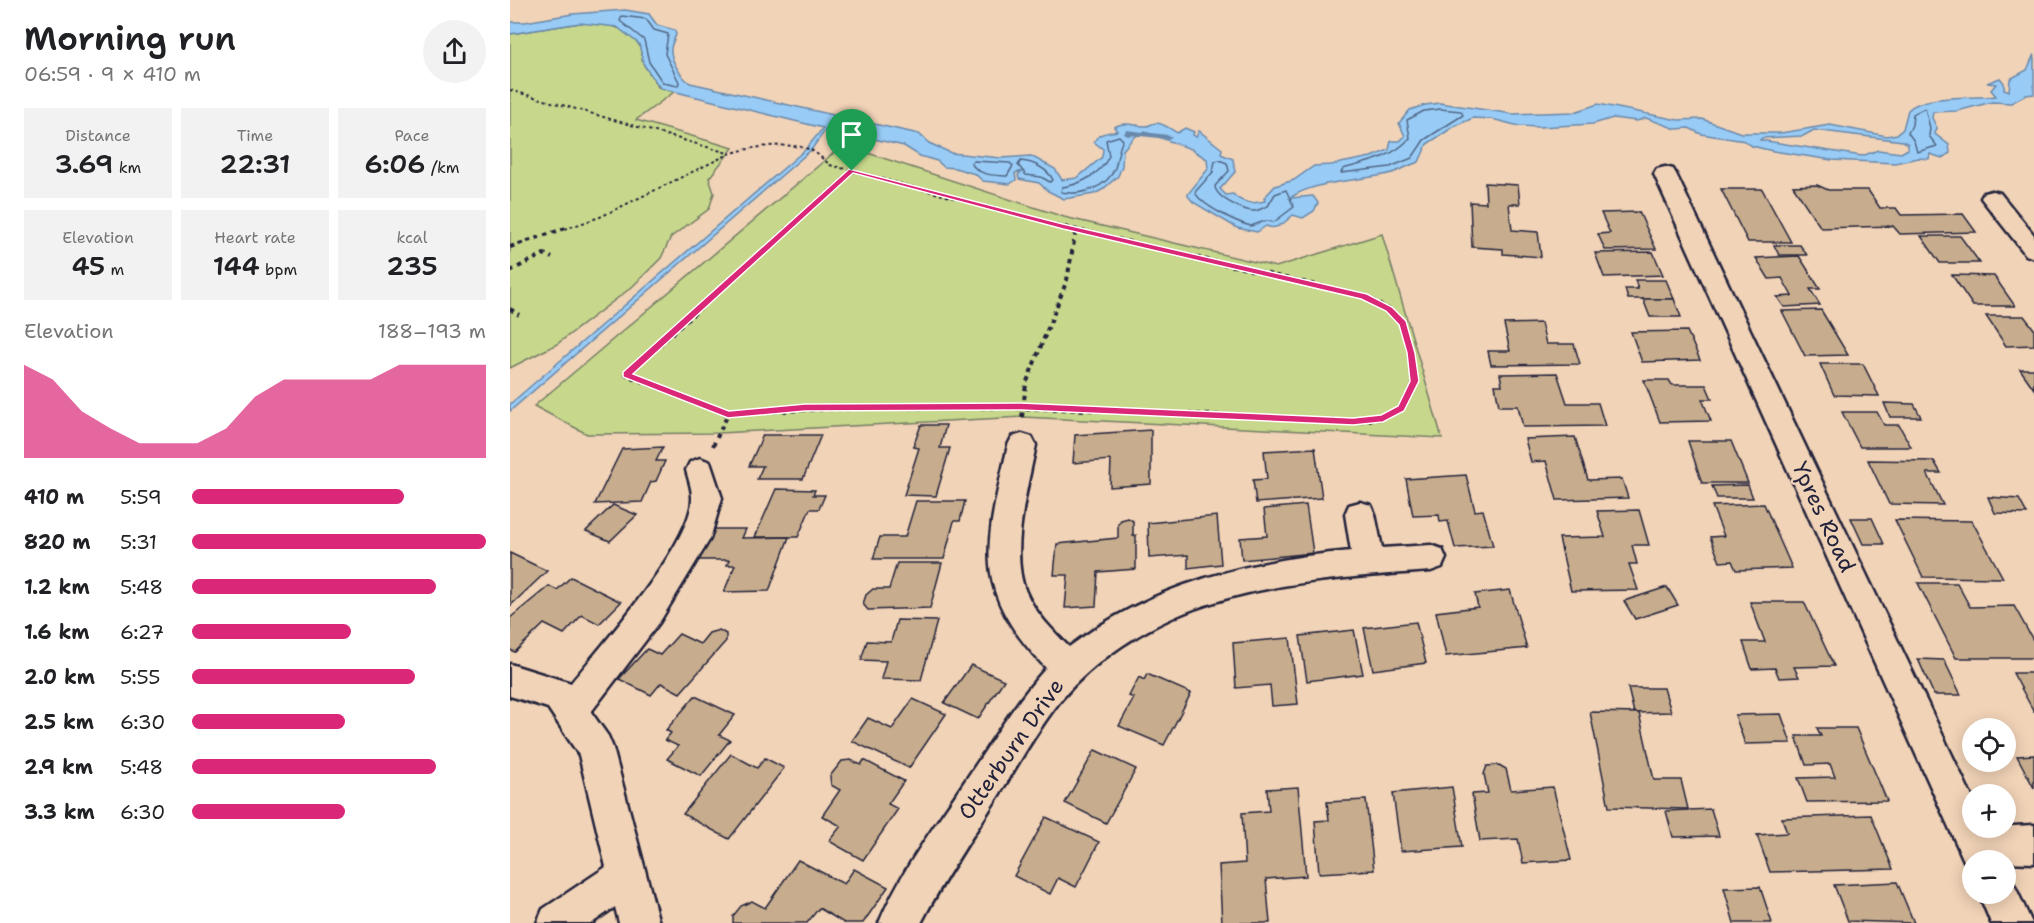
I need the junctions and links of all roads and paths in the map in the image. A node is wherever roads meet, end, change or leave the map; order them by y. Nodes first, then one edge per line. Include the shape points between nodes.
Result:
1 (510, 90) edge
2 (729, 153) junction
3 (852, 171) junction
4 (1665, 174) dead end
5 (1992, 198) dead end
6 (1076, 230) junction
7 (510, 248) edge
8 (2034, 250) edge
9 (552, 258) dead end
10 (510, 271) edge
11 (510, 309) edge
12 (519, 315) dead end
13 (1021, 406) junction
14 (728, 414) junction
15 (1022, 431) joint
16 (719, 433) dead end
17 (700, 470) dead end
18 (1360, 514) dead end
19 (1431, 558) dead end
20 (1369, 563) junction
21 (1068, 669) junction
22 (510, 680) edge
23 (570, 711) junction
24 (2034, 844) edge
25 (1978, 850) edge
26 (1997, 850) edge
27 (627, 876) junction
28 (2003, 904) edge
29 (558, 923) edge
30 (639, 923) edge
31 (899, 923) edge
32 (2012, 923) edge

1 - 2 path
2 - 3 path via 790,146 808,150 830,165
2 - 7 path via 600,217
3 - 6 path
3 - 14 path via 626,375
4 - 25 street, Ypres Road
5 - 8 street
6 - 13 path via 1067,281 1026,383
6 - 13 path via 1364,296 1389,309 1403,323 1415,381 1401,409 1383,418 1353,422
9 - 10 path via 544,254
11 - 12 path
13 - 14 path via 805,408
13 - 15 path
14 - 16 path
15 - 21 street via 1004,574 1008,590 1031,627
17 - 23 street via 707,498 695,539 648,613
18 - 20 street
19 - 20 street, Otterburn Drive
20 - 21 street, Otterburn Drive via 1281,573 1190,596 1145,617
21 - 31 street, Otterburn Drive via 1014,738
22 - 23 street via 559,696
23 - 27 street via 595,748
24 - 26 street
27 - 29 street
27 - 30 street
28 - 32 street

